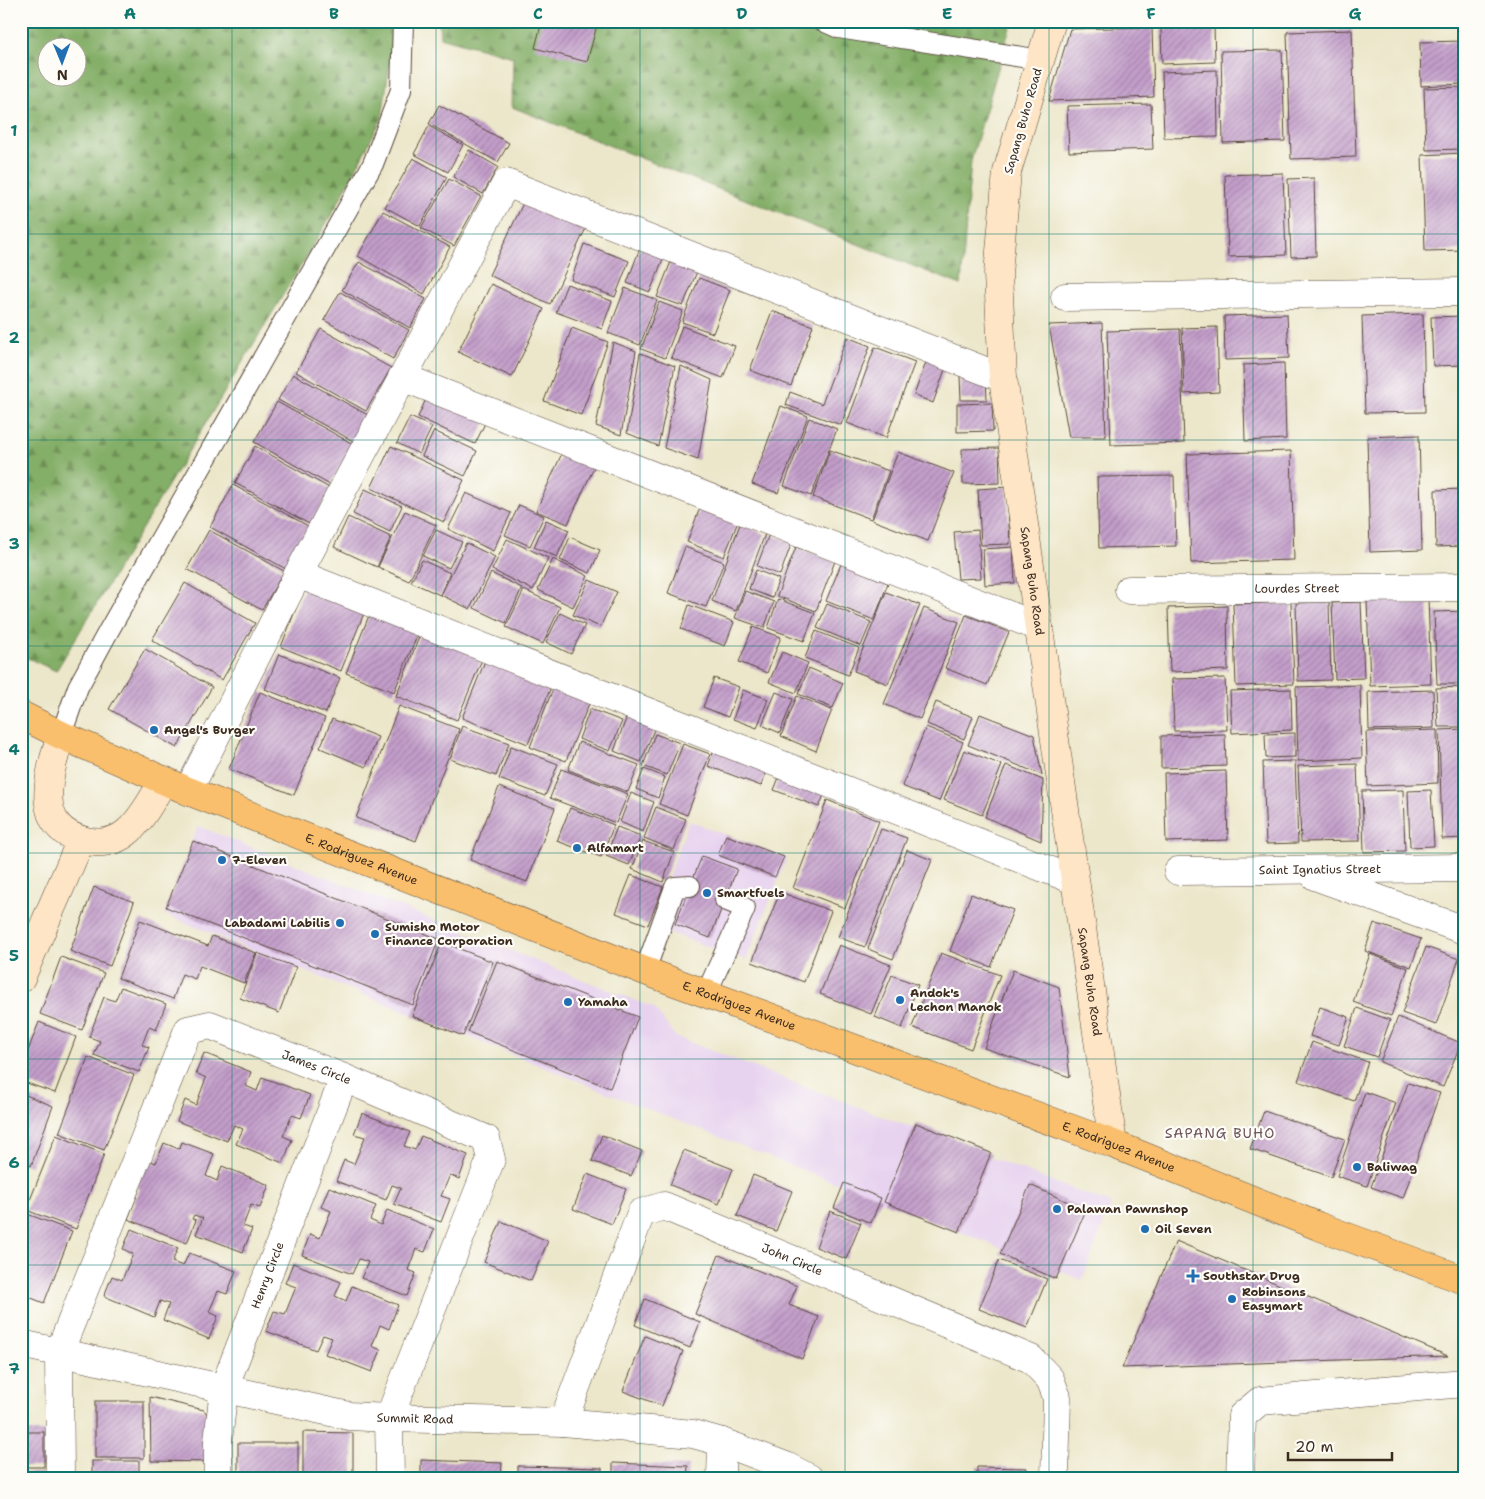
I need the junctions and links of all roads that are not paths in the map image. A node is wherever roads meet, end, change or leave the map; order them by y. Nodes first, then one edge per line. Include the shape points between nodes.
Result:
1 (403, 21) edge
2 (823, 21) edge
3 (1052, 21) edge
4 (1041, 60) junction
5 (1464, 292) edge
6 (1065, 297) dead end
7 (402, 378) junction
8 (1003, 378) junction
9 (298, 574) junction
10 (1464, 586) edge
11 (1129, 590) dead end
12 (1039, 627) junction
13 (21, 715) edge
14 (61, 735) junction
15 (164, 780) junction
16 (188, 791) junction
17 (81, 840) junction
18 (1464, 868) edge
19 (1299, 870) junction
20 (1178, 871) dead end
21 (1074, 880) junction
22 (690, 886) dead end
23 (725, 900) dead end
24 (1464, 930) edge
25 (645, 971) junction
26 (21, 978) edge
27 (706, 994) junction
28 (344, 1078) junction
29 (1113, 1144) junction
30 (1464, 1280) edge
31 (21, 1344) edge
32 (59, 1353) junction
33 (1464, 1383) edge
34 (224, 1388) junction
35 (389, 1418) junction
36 (563, 1422) junction
37 (722, 1442) junction
38 (60, 1478) edge
39 (218, 1478) edge
40 (390, 1478) edge
41 (721, 1478) edge
42 (809, 1478) edge
43 (1055, 1478) edge
44 (1240, 1478) edge

1 - 14 lane via 401,90 373,164 109,630 78,688
2 - 4 lane via 839,28
3 - 4 street, Sapang Buho Road
4 - 8 street, Sapang Buho Road via 1007,172 998,274
5 - 6 street
7 - 8 street via 506,183
7 - 9 street
7 - 12 street
8 - 12 street, Sapang Buho Road
9 - 16 street
9 - 21 street
10 - 11 street, Lourdes Street
12 - 21 street, Sapang Buho Road
13 - 14 main road, E. Rodriguez Avenue
14 - 15 main road, E. Rodriguez Avenue
14 - 17 street via 49,773 49,805 55,821
15 - 16 main road, E. Rodriguez Avenue
15 - 17 street via 138,822 127,833 112,841 96,843
16 - 25 main road, E. Rodriguez Avenue
17 - 26 street
18 - 19 street, Saint Ignatius Street
19 - 20 street, Saint Ignatius Street
19 - 24 street
21 - 29 street, Sapang Buho Road
22 - 25 lane via 675,887
23 - 27 lane via 745,908
25 - 27 main road, E. Rodriguez Avenue
27 - 29 main road, E. Rodriguez Avenue
28 - 32 street, James Circle via 210,1025 188,1030
28 - 34 street, Henry Circle
28 - 35 street, James Circle via 486,1139 491,1159
29 - 30 main road, E. Rodriguez Avenue
31 - 32 street, Summit Road
32 - 34 street, Summit Road
32 - 38 street
33 - 44 street via 1260,1402 1242,1416
34 - 35 street, Summit Road via 349,1416
34 - 39 street, Henry Circle
35 - 36 street, Summit Road
35 - 40 street
36 - 37 street, Summit Road via 693,1434
36 - 43 street, John Circle via 641,1213 664,1206 1031,1359 1050,1379 1057,1397
37 - 41 street
37 - 42 street, Summit Road

